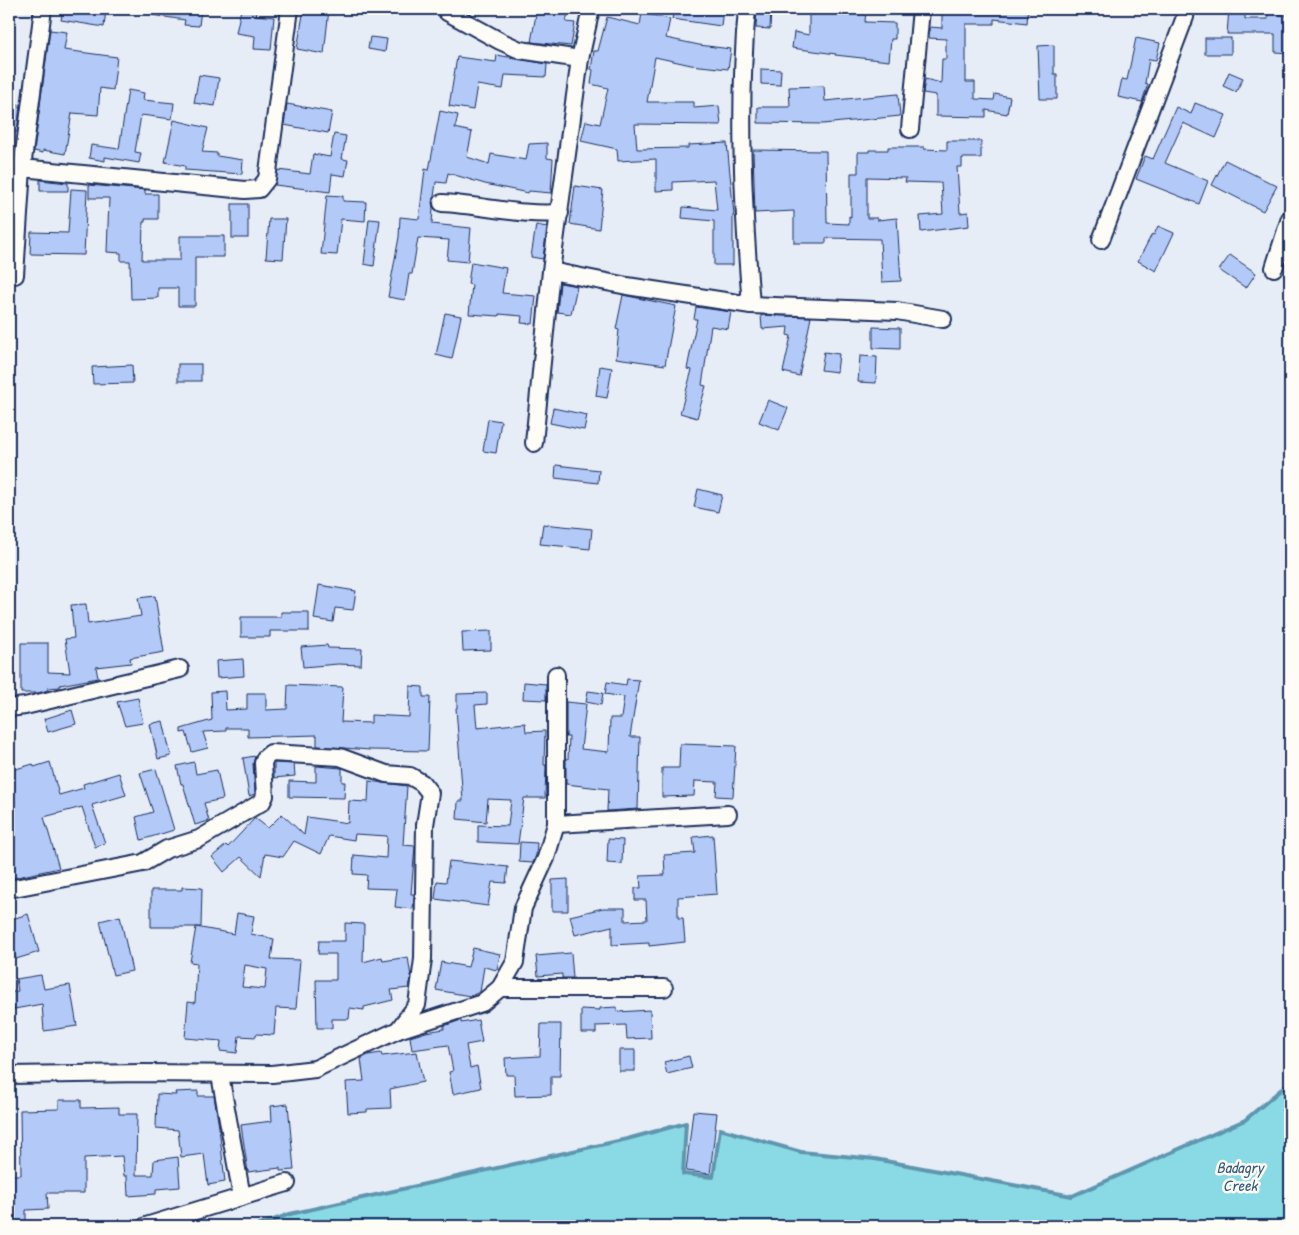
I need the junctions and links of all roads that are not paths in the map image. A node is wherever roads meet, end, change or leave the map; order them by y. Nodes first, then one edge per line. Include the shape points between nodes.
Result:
1 (42, 9) edge
2 (290, 9) edge
3 (591, 9) edge
4 (747, 9) edge
5 (921, 9) edge
6 (1186, 9) edge
7 (448, 12) dead end
8 (580, 59) junction
9 (910, 129) dead end
10 (15, 168) edge
11 (442, 203) dead end
12 (560, 213) junction
13 (1290, 218) edge
14 (1101, 240) dead end
15 (1274, 268) dead end
16 (552, 271) junction
17 (15, 275) dead end
18 (751, 306) junction
19 (943, 319) dead end
20 (534, 443) dead end
21 (180, 669) dead end
22 (556, 675) dead end
23 (9, 708) edge
24 (728, 814) dead end
25 (556, 824) junction
26 (9, 889) edge
27 (500, 988) junction
28 (664, 988) dead end
29 (398, 1030) junction
30 (9, 1075) edge
31 (220, 1075) junction
32 (287, 1183) dead end
33 (242, 1197) junction
34 (146, 1226) edge

1 - 10 street
2 - 10 street via 266,179 259,189
3 - 8 street
4 - 18 street via 741,90 745,240
5 - 9 street
6 - 14 street
7 - 8 street via 520,50
8 - 12 street
10 - 17 street
11 - 12 street
12 - 16 street
13 - 15 street
16 - 18 street
16 - 20 street
18 - 19 street via 897,311
21 - 23 street
22 - 25 street
24 - 25 street
25 - 27 street via 546,858 524,908 515,962
26 - 29 street via 143,863 176,845 199,839 262,802 265,796 263,763 271,753 340,757 386,774 410,776 430,793 425,825 423,960 417,1006
27 - 28 street
27 - 29 street via 482,1002
29 - 31 street via 314,1069
30 - 31 street
31 - 33 street
32 - 33 street
33 - 34 street

